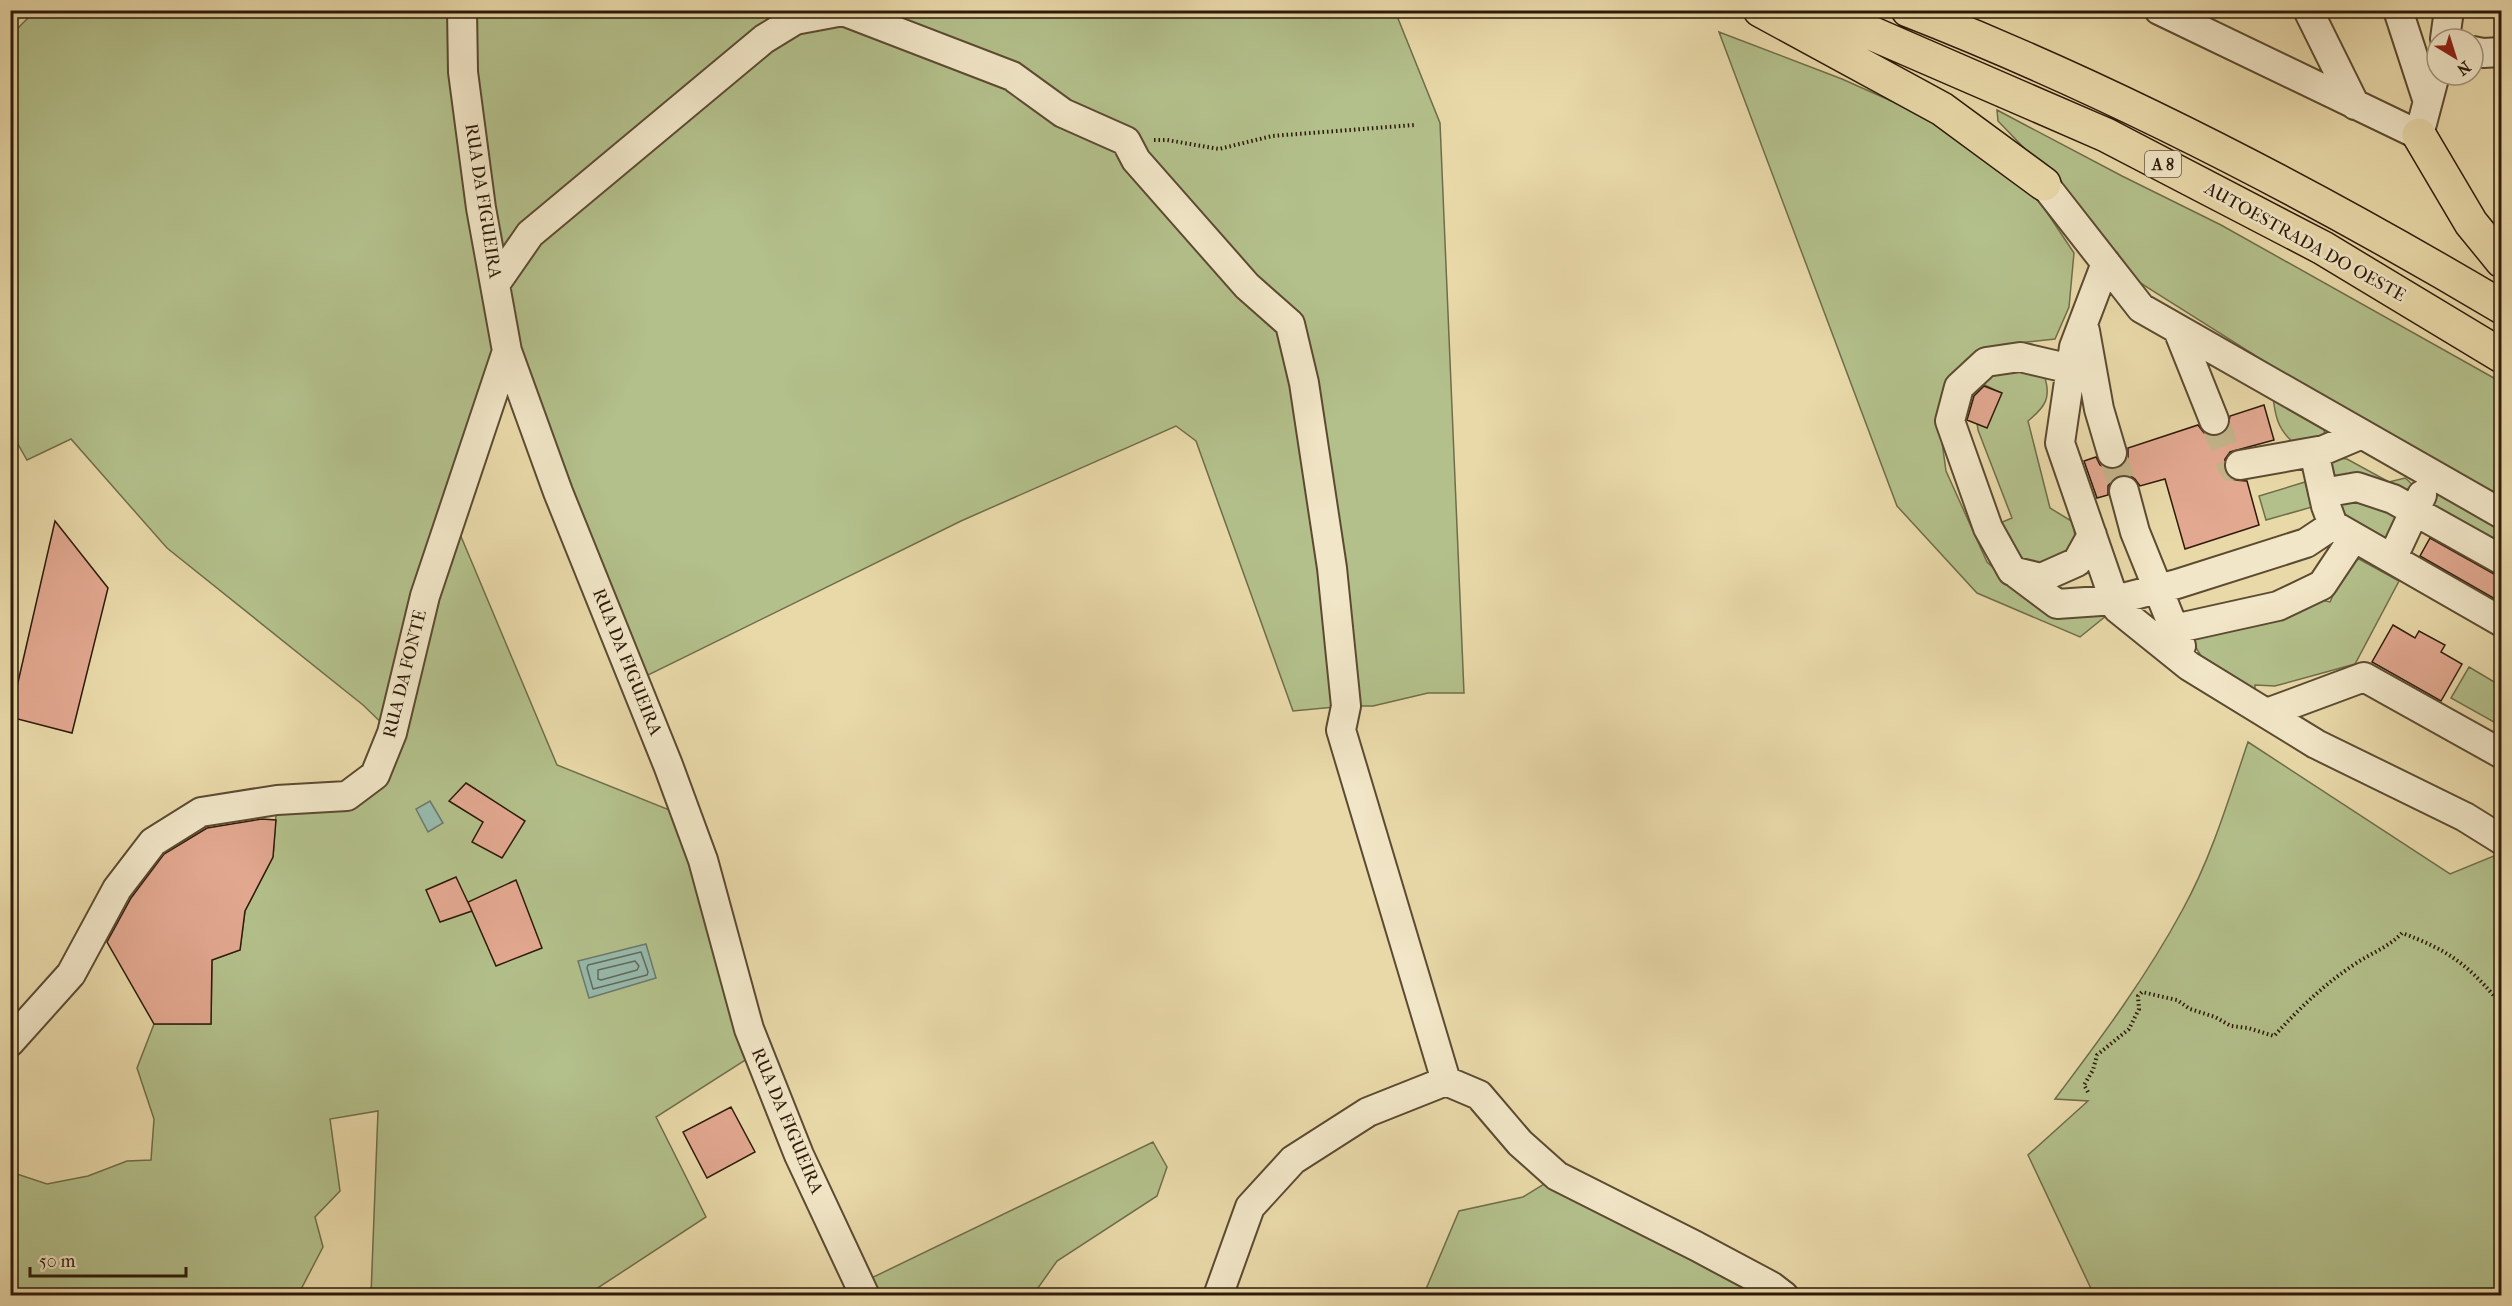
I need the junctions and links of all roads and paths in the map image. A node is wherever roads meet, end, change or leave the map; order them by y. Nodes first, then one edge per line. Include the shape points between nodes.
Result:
1 (462, 10) edge
2 (1760, 10) edge
3 (1806, 10) edge
4 (1908, 10) edge
5 (2159, 10) edge
6 (2308, 10) edge
7 (2398, 10) edge
8 (2449, 10) edge
9 (2447, 27) edge
10 (2502, 52) edge
11 (2485, 53) edge
12 (2431, 87) edge
13 (2427, 99) junction
14 (2355, 105) junction
15 (1413, 125) dead end
16 (2419, 135) junction
17 (1126, 141) junction
18 (2044, 184) joint
19 (2502, 261) edge
20 (2106, 263) junction
21 (496, 283) junction
22 (2502, 307) edge
23 (2083, 323) junction
24 (2178, 330) junction
25 (507, 351) junction
26 (2502, 356) edge
27 (2071, 369) junction
28 (2214, 420) tunnel mouth
29 (2362, 434) junction
30 (2314, 452) junction
31 (2112, 453) tunnel mouth
32 (2240, 465) dead end
33 (2431, 474) junction
34 (2124, 491) tunnel mouth
35 (2323, 493) junction
36 (2414, 511) junction
37 (2502, 514) edge
38 (2344, 531) junction
39 (2092, 535) junction
40 (2392, 559) junction
41 (2502, 560) edge
42 (2012, 571) junction
43 (2158, 588) junction
44 (2115, 600) junction
45 (2502, 622) edge
46 (2174, 629) junction
47 (2189, 666) junction
48 (2267, 713) junction
49 (2502, 754) edge
50 (2502, 840) edge
51 (2502, 995) edge
52 (10, 1042) edge
53 (1446, 1081) junction
54 (2088, 1092) dead end
55 (865, 1296) edge
56 (1218, 1296) edge
57 (1784, 1296) edge

1 - 21 street, RUA DA FIGUEIRA via 463,72 481,208
2 - 18 highway via 1942,109
3 - 26 highway, AUTOESTRADA DO OESTE / A 8 via 1871,33 2106,135 2323,248
4 - 22 highway, A 8 via 2126,104 2359,225
5 - 14 street
6 - 14 street
7 - 13 street
8 - 9 street
10 - 11 street
12 - 13 street
13 - 16 street
14 - 16 street
15 - 17 path via 1272,136 1219,149 1167,140
16 - 19 highway via 2470,223
17 - 21 street via 1063,113 1012,76 843,11 795,20 764,39 530,234
17 - 53 street via 1136,160 1247,286 1290,324 1304,383 1332,568 1346,706 1341,730
18 - 20 street
20 - 23 street
20 - 24 street via 2141,308
21 - 25 street, RUA DA FIGUEIRA
23 - 27 street
23 - 31 street via 2099,409
24 - 28 street
24 - 29 street
25 - 52 street, RUA DA FONTE via 425,596 392,733 375,775 347,796 277,800 201,812 153,842 117,889 71,974
25 - 55 street, RUA DA FIGUEIRA via 558,492 703,860 749,1029 799,1155
27 - 39 street via 2060,443
27 - 42 street via 2020,357 1986,363 1959,387 1950,421 1988,528
29 - 30 street
29 - 33 street
30 - 32 street
30 - 35 street
33 - 36 street
33 - 37 street
34 - 43 street via 2135,532
35 - 36 street via 2357,487
35 - 38 street
36 - 40 street
36 - 41 street
38 - 40 street
38 - 43 street
38 - 46 street via 2322,585 2278,606
39 - 42 street via 2077,562 2041,578
39 - 44 street
40 - 45 street
42 - 44 street via 2057,604
43 - 44 street
43 - 46 street
44 - 47 street via 2117,608
46 - 47 street
47 - 48 street
48 - 49 street via 2364,677
48 - 50 street via 2316,744 2465,817
51 - 54 path via 2495,997 2473,972 2436,946 2402,933 2313,994 2274,1035 2231,1026 2177,1000 2142,992 2138,996 2139,1009 2128,1029 2097,1055 2084,1085
53 - 56 street via 1368,1112 1293,1160 1250,1207
53 - 57 street via 1479,1095 1520,1143 1557,1176 1706,1251

